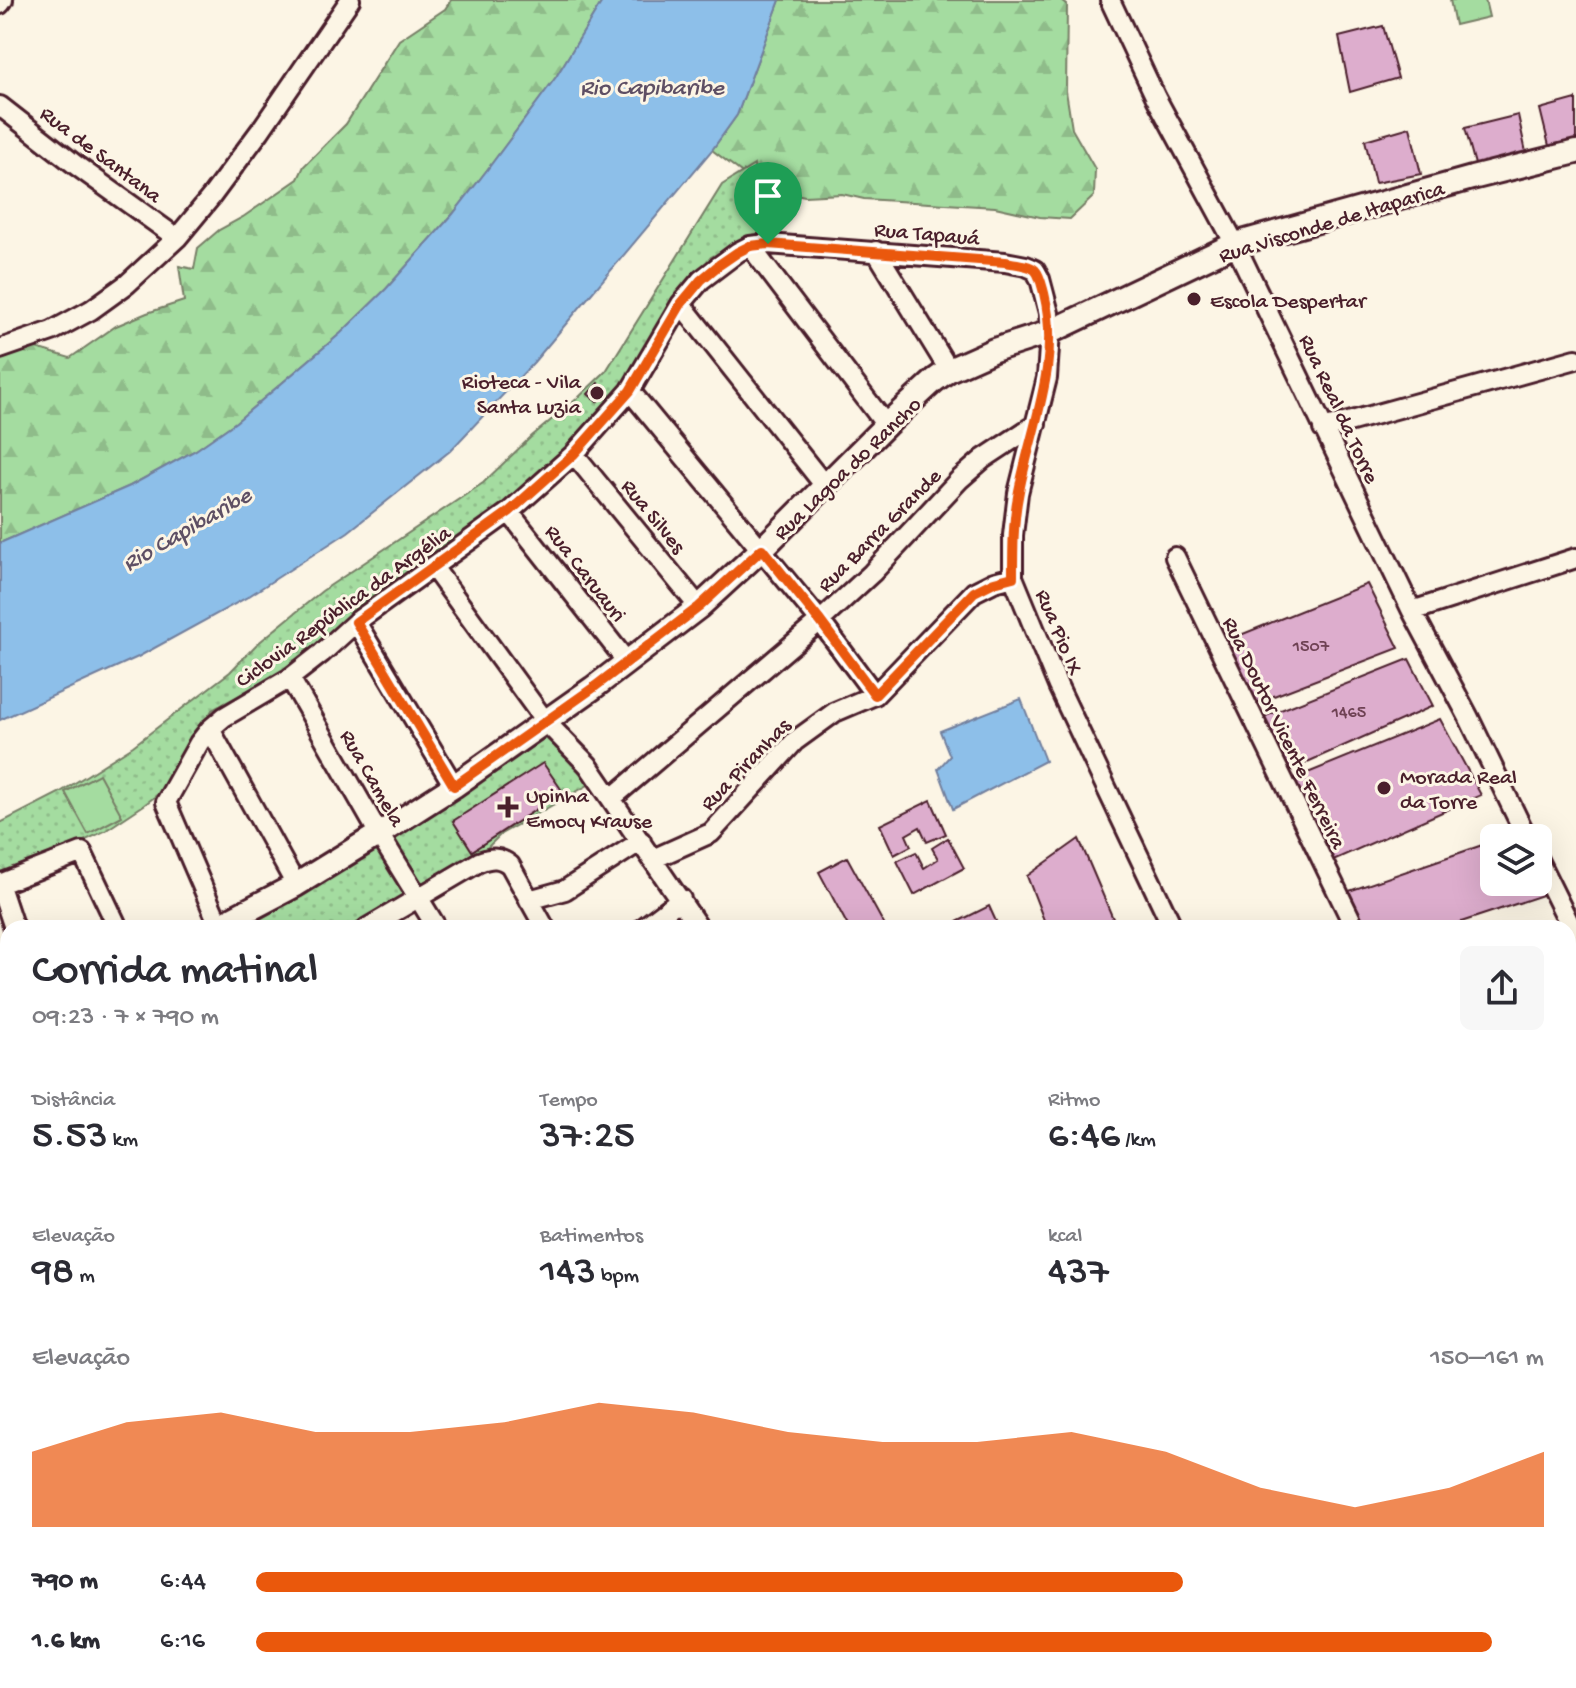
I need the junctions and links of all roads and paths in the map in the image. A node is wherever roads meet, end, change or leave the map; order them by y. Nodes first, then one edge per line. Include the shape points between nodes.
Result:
1 (350, 0) edge
2 (1110, 0) edge
3 (0, 106) edge
4 (1576, 152) edge
5 (177, 238) junction
6 (1235, 244) junction
7 (750, 246) junction
8 (876, 251) junction
9 (681, 304) junction
10 (1050, 332) junction
11 (0, 349) edge
12 (1576, 359) edge
13 (949, 370) junction
14 (630, 391) junction
15 (1036, 424) junction
16 (886, 425) junction
17 (1323, 429) junction
18 (574, 454) junction
19 (825, 486) junction
20 (509, 512) junction
21 (762, 549) junction
22 (1175, 557) dead end
23 (1576, 558) edge
24 (433, 567) junction
25 (1013, 577) junction
26 (699, 607) junction
27 (1412, 611) junction
28 (820, 621) junction
29 (356, 622) junction
30 (627, 662) junction
31 (290, 678) junction
32 (875, 695) junction
33 (545, 721) junction
34 (210, 729) junction
35 (454, 786) junction
36 (612, 798) junction
37 (1520, 824) edge
38 (379, 834) junction
39 (641, 841) junction
40 (653, 859) junction
41 (0, 885) edge
42 (296, 885) junction
43 (1552, 890) edge
44 (418, 898) junction
45 (681, 899) junction
46 (529, 900) junction
47 (11, 920) edge
48 (114, 920) edge
49 (213, 920) edge
50 (229, 920) edge
51 (381, 920) edge
52 (432, 920) edge
53 (540, 920) edge
54 (653, 920) edge
55 (694, 920) edge
56 (1169, 920) edge
57 (1351, 920) edge
58 (1566, 920) edge

1 - 5 street via 260,131
2 - 6 street, Rua Real da Torre
3 - 5 street, Rua de Santana
4 - 6 street, Rua Visconde de Itaparica
5 - 11 street via 91,310
6 - 10 street, Rua Visconde de Itaparica
6 - 17 street, Rua Real da Torre
7 - 8 street, Rua Tapauá
7 - 9 street, Ciclovia República da Argélia via 701,280
7 - 16 street
8 - 10 street, Rua Tapauá via 1005,262 1035,270
8 - 13 street
9 - 14 street, Ciclovia República da Argélia
9 - 19 street
10 - 13 street, Rua Lagoa do Rancho
10 - 15 street, Rua Pio IX
12 - 17 street
13 - 16 street, Rua Lagoa do Rancho
14 - 18 street, Ciclovia República da Argélia
14 - 21 street
15 - 25 street, Rua Pio IX via 1018,493
15 - 28 street, Rua Barra Grande via 959,480
16 - 19 street, Rua Lagoa do Rancho
17 - 27 street, Rua Real da Torre
18 - 20 street, Ciclovia República da Argélia
18 - 26 street, Rua Silves
19 - 21 street, Rua Lagoa do Rancho
20 - 24 street, Ciclovia República da Argélia
20 - 30 street, Rua Caruauri
21 - 26 street, Rua Lagoa do Rancho
21 - 28 street
22 - 57 street, Rua Doutor Vicente Ferreira
23 - 27 street
24 - 29 street, Ciclovia República da Argélia
24 - 33 street
25 - 32 street, Rua Piranhas via 974,592
25 - 56 street, Rua Pio IX via 1058,686
26 - 30 street, Rua Lagoa do Rancho
27 - 37 street, Rua Real da Torre
28 - 32 street
28 - 36 street, Rua Barra Grande
29 - 31 street, Ciclovia República da Argélia
29 - 35 street
30 - 33 street, Rua Lagoa do Rancho
31 - 34 street, Ciclovia República da Argélia
31 - 38 street, Rua Camela
32 - 40 street, Rua Piranhas via 835,712 795,741 711,833
33 - 35 street, Rua Lagoa do Rancho
33 - 36 street
34 - 42 street
34 - 49 street, Ciclovia República da Argélia via 166,802
35 - 38 street, Rua Lagoa do Rancho
36 - 39 street
38 - 42 street, Rua Lagoa do Rancho
38 - 44 street, Rua Camela
39 - 40 street
39 - 46 street via 565,890
40 - 45 street
41 - 47 street
41 - 48 street via 82,852
42 - 50 street, Rua Lagoa do Rancho
43 - 58 street
44 - 46 street via 479,862 496,858 510,865
44 - 51 street
44 - 52 street, Rua Camela
45 - 54 street
45 - 55 street
46 - 53 street

